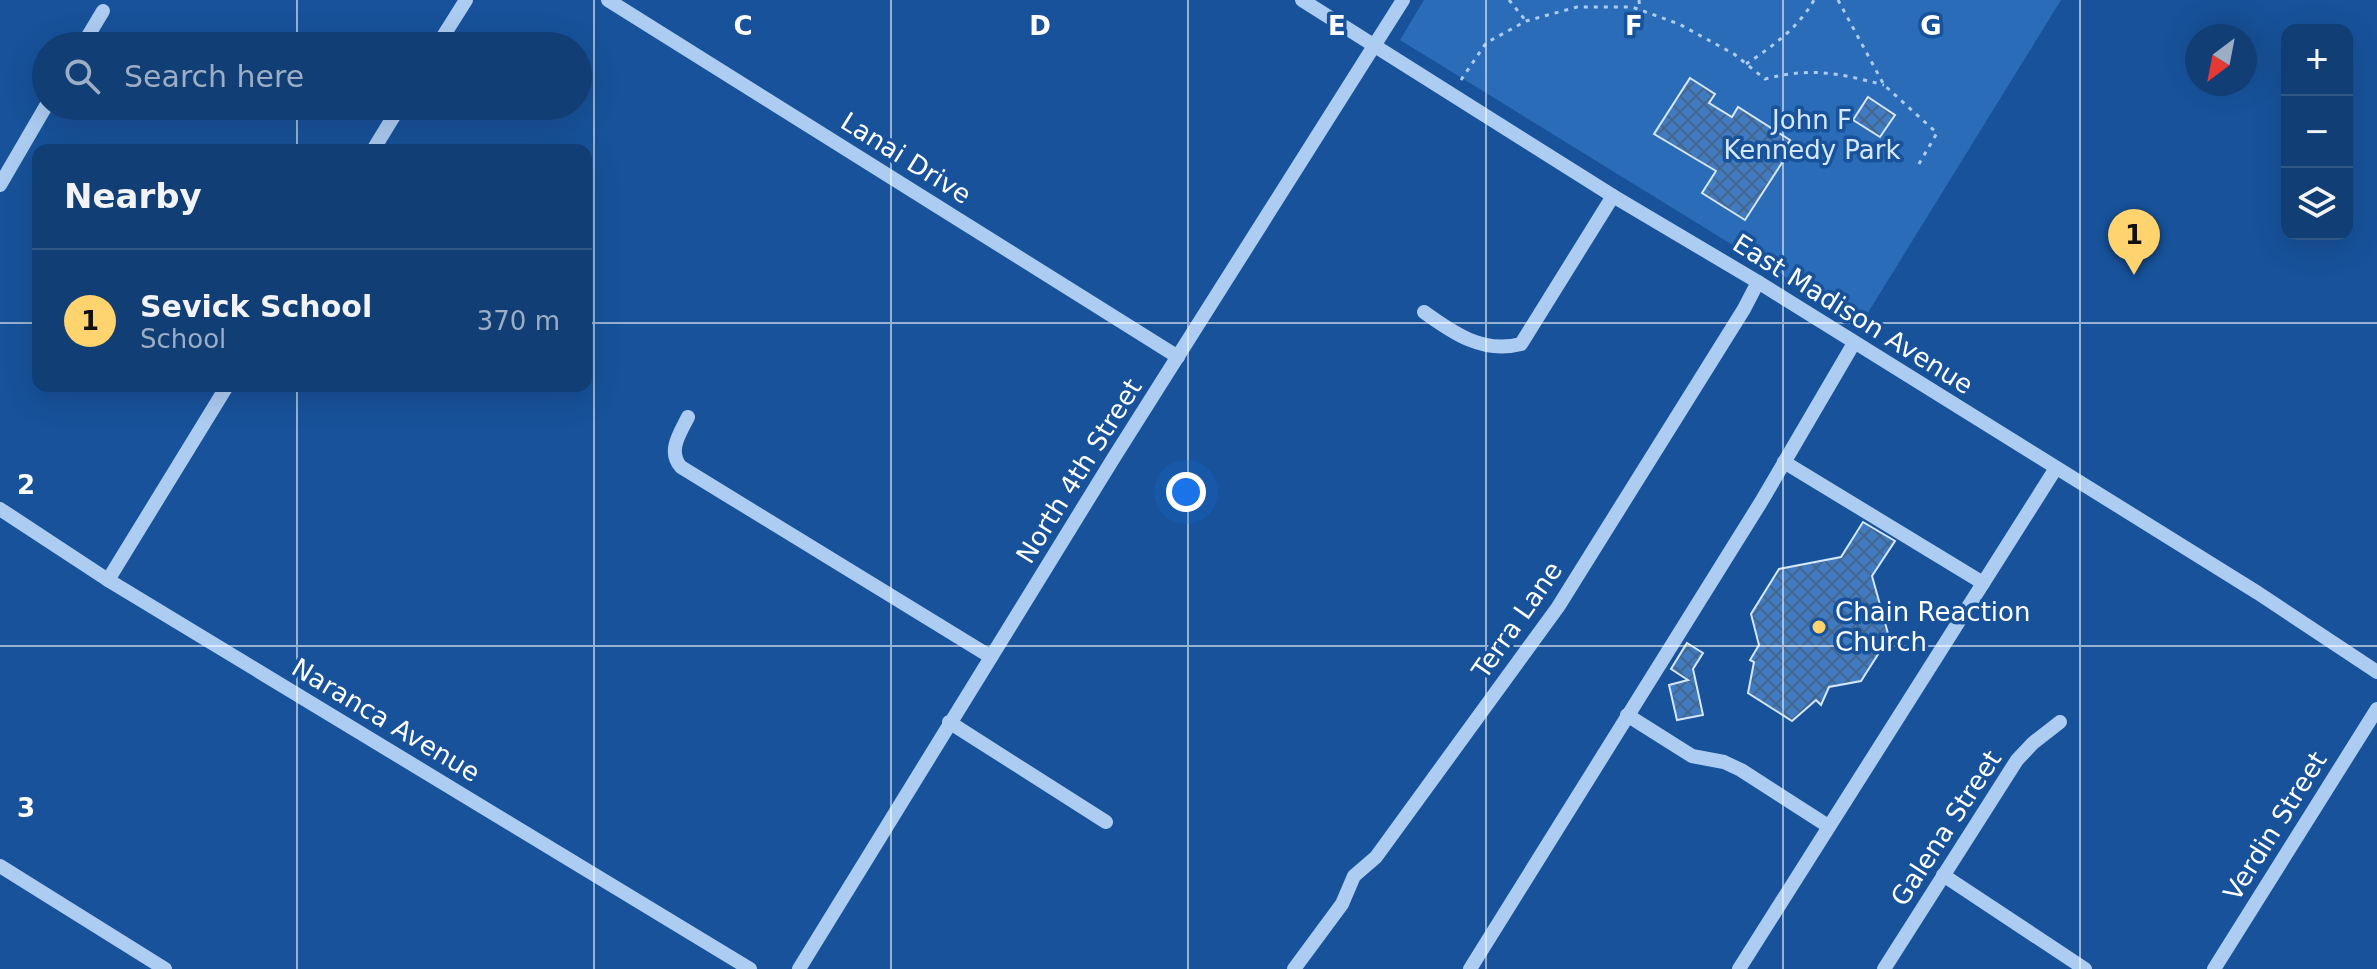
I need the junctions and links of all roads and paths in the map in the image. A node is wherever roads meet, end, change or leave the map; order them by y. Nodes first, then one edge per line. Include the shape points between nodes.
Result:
1 (466, 0) edge
2 (608, 0) edge
3 (1302, 0) edge
4 (1403, 0) edge
5 (1509, 0) edge
6 (1639, 0) edge
7 (1814, 0) edge
8 (1838, 0) edge
9 (1640, 10) junction
10 (103, 11) dead end
11 (1526, 21) junction
12 (90, 32) edge
13 (446, 32) edge
14 (1374, 45) junction
15 (1746, 64) junction
16 (1884, 85) junction
17 (1454, 94) junction
18 (38, 120) edge
19 (391, 120) edge
20 (377, 144) edge
21 (1916, 169) dead end
22 (0, 185) edge
23 (1613, 196) junction
24 (1758, 282) junction
25 (1424, 312) dead end
26 (1854, 343) junction
27 (1178, 357) junction
28 (223, 392) edge
29 (688, 417) dead end
30 (1784, 462) junction
31 (2056, 468) junction
32 (0, 509) edge
33 (108, 580) junction
34 (1983, 583) junction
35 (991, 657) junction
36 (2377, 672) edge
37 (2377, 709) edge
38 (1627, 715) junction
39 (949, 722) junction
40 (2060, 722) dead end
41 (1106, 822) dead end
42 (1828, 826) junction
43 (0, 866) edge
44 (1943, 875) junction
45 (165, 969) edge
46 (750, 969) edge
47 (799, 969) edge
48 (1294, 969) edge
49 (1470, 969) edge
50 (1739, 969) edge
51 (1884, 969) edge
52 (2085, 969) edge
53 (2214, 969) edge

1 - 13 street
2 - 27 street, Lanai Drive
3 - 14 street, East Madison Avenue
4 - 14 street, North 4th Street
5 - 11 path
6 - 9 path
7 - 15 path via 1771,48
8 - 16 path
9 - 11 path via 1577,7
9 - 15 path via 1679,24
10 - 12 street
11 - 17 path via 1486,43
14 - 17 street, East Madison Avenue
14 - 27 street, North 4th Street
15 - 16 path via 1765,79 1831,72
16 - 21 path via 1937,133
17 - 23 street, East Madison Avenue
18 - 22 street
19 - 20 street
23 - 24 street, East Madison Avenue
23 - 25 street via 1521,344 1505,348 1458,337
24 - 26 street, East Madison Avenue
24 - 48 street, Terra Lane via 1558,607 1376,857 1354,876 1342,904
26 - 30 street
26 - 31 street, East Madison Avenue
27 - 35 street, North 4th Street
28 - 33 street
29 - 35 street via 674,450 681,467
30 - 34 street
30 - 38 street
31 - 34 street
31 - 36 street, East Madison Avenue
32 - 33 street, Naranca Avenue
33 - 46 street, Naranca Avenue
34 - 42 street
35 - 39 street, North 4th Street
37 - 53 street, Verdin Street
38 - 42 street via 1692,756 1741,770
38 - 49 street
39 - 41 street
39 - 47 street, North 4th Street
40 - 44 street, Galena Street via 2017,760
42 - 50 street
43 - 45 street
44 - 51 street, Galena Street
44 - 52 street

